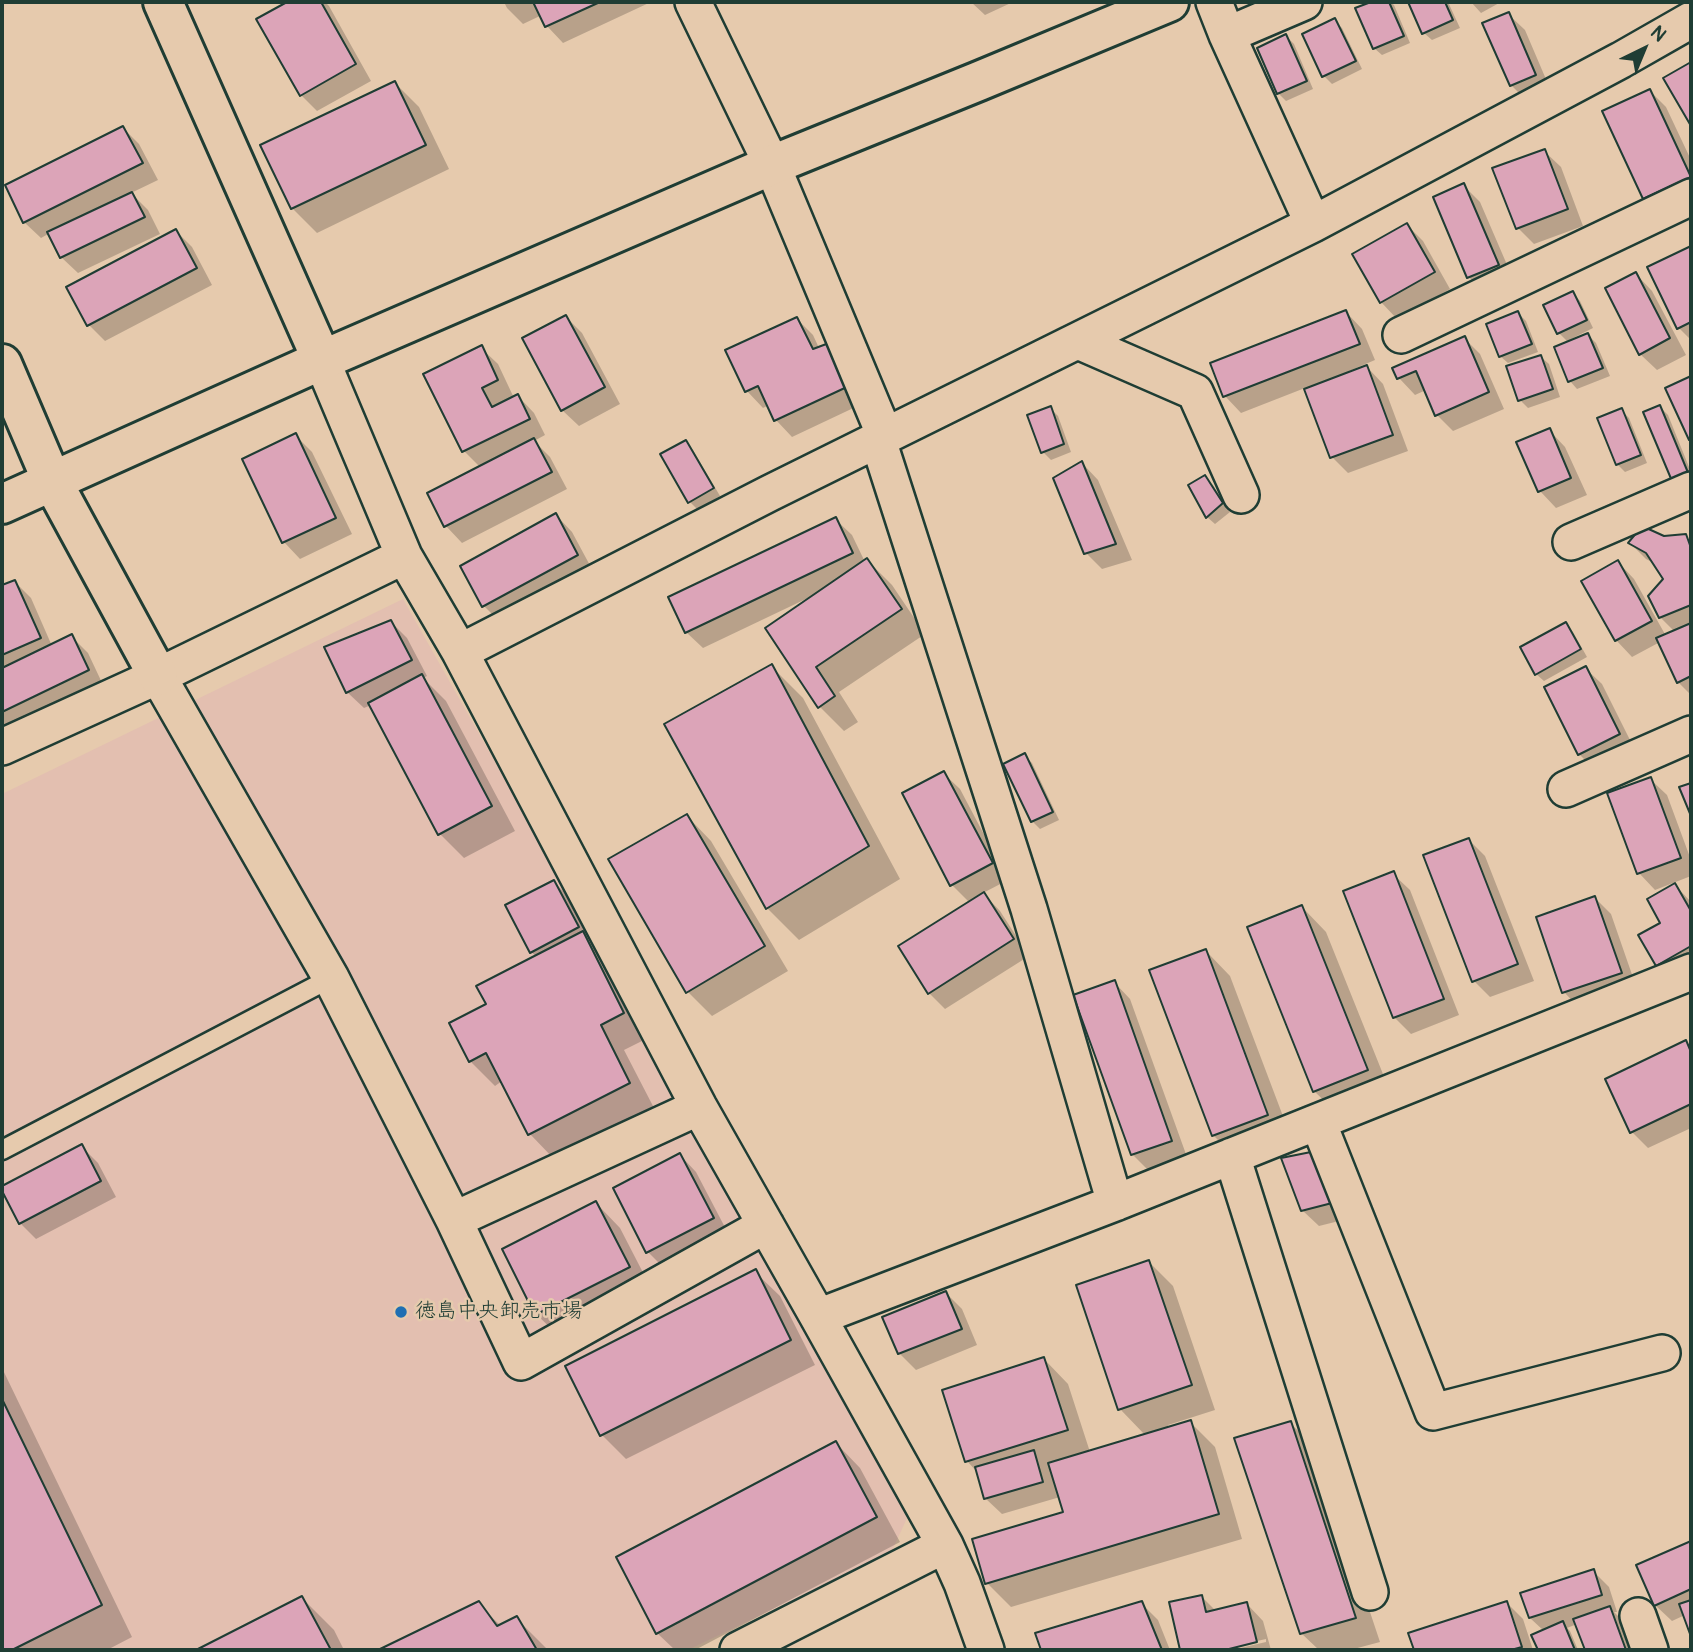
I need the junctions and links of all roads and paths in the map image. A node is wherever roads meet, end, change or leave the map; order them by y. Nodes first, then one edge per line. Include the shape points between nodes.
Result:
1 (164, 2) edge
2 (693, 2) edge
3 (1169, 2) edge
4 (1214, 2) edge
5 (1304, 2) edge
6 (1691, 20) edge
7 (1227, 35) junction
8 (772, 165) junction
9 (1691, 197) edge
10 (1313, 224) junction
11 (1401, 335) dead end
12 (1078, 341) junction
13 (322, 360) junction
14 (2, 364) edge
15 (881, 438) junction
16 (51, 481) junction
17 (1691, 490) edge
18 (1241, 495) dead end
19 (2, 504) edge
20 (1570, 542) dead end
21 (404, 556) junction
22 (460, 652) junction
23 (158, 676) junction
24 (1691, 734) edge
25 (2, 747) edge
26 (1566, 789) dead end
27 (1691, 972) edge
28 (331, 978) junction
29 (699, 1107) junction
30 (1318, 1122) junction
31 (2, 1150) edge
32 (1232, 1156) junction
33 (1115, 1203) junction
34 (454, 1220) junction
35 (766, 1225) junction
36 (818, 1317) junction
37 (1662, 1353) dead end
38 (945, 1545) junction
39 (1370, 1592) dead end
40 (1638, 1616) dead end
41 (738, 1650) edge
42 (986, 1650) edge
43 (1650, 1650) edge

1 - 13 street
2 - 8 street
3 - 8 street
4 - 7 street
5 - 7 street
6 - 10 street
7 - 10 street
8 - 13 street
8 - 15 street
9 - 11 street
10 - 12 street
12 - 15 street
12 - 18 street via 1195,392
13 - 16 street
13 - 21 street
14 - 16 street
15 - 22 street
15 - 33 street via 1029,909
16 - 19 street
16 - 23 street
17 - 20 street
21 - 22 street
21 - 23 street
22 - 29 street
23 - 25 street
23 - 28 street
24 - 26 street
27 - 30 street
28 - 31 lane
28 - 34 street
29 - 34 street
29 - 35 street
30 - 32 street
30 - 37 street via 1433,1412
32 - 33 street
32 - 39 street
33 - 36 street
34 - 35 street via 521,1362
35 - 36 street
36 - 38 street
38 - 41 street
38 - 42 street
40 - 43 street

